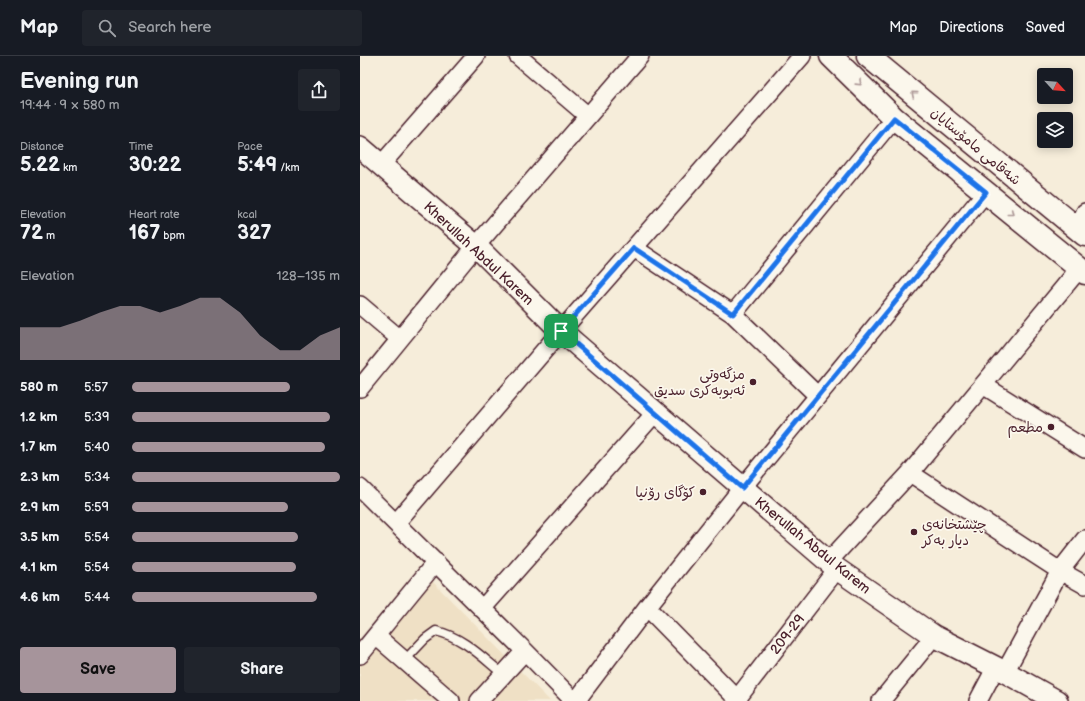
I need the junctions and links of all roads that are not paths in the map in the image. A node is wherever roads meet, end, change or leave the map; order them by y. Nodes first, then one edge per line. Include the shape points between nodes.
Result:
1 (476, 56) edge
2 (518, 56) edge
3 (640, 56) edge
4 (802, 56) edge
5 (831, 56) edge
6 (868, 56) edge
7 (588, 116) junction
8 (894, 118) junction
9 (360, 148) edge
10 (381, 165) junction
11 (986, 192) junction
12 (1083, 225) edge
13 (476, 246) junction
14 (634, 248) junction
15 (1082, 271) edge
16 (360, 305) edge
17 (733, 314) junction
18 (561, 331) junction
19 (400, 340) junction
20 (983, 385) junction
21 (360, 388) edge
22 (818, 396) junction
23 (655, 413) junction
24 (1085, 450) edge
25 (910, 473) junction
26 (360, 488) edge
27 (742, 488) junction
28 (396, 524) junction
29 (1085, 539) edge
30 (436, 562) junction
31 (833, 565) junction
32 (1060, 571) junction
33 (1085, 585) edge
34 (647, 607) junction
35 (482, 609) junction
36 (376, 636) junction
37 (934, 636) junction
38 (525, 651) junction
39 (360, 655) edge
40 (404, 661) junction
41 (1000, 669) junction
42 (503, 674) junction
43 (738, 700) edge
44 (451, 701) edge
45 (479, 701) edge
46 (575, 701) edge
47 (881, 701) edge
48 (978, 701) edge
49 (1057, 701) edge

1 - 10 street
2 - 7 street
3 - 7 street
4 - 14 street
5 -> 8 main road, شەقامی مامۆستایان
12 -> 6 main road, شەقامی مامۆستایان
7 - 13 street
8 - 11 main road, شەقامی مامۆستایان
8 - 17 street
9 - 10 street, Kherullah Abdul Karem
10 - 13 street, Kherullah Abdul Karem
11 -> 15 main road, شەقامی مامۆستایان
11 - 22 street
13 - 18 street, Kherullah Abdul Karem
13 - 19 street
14 - 17 street
14 - 18 street
15 - 20 street, 209-29
16 - 19 street
17 - 22 street
18 - 23 street, Kherullah Abdul Karem
18 - 28 street
19 - 21 street
20 - 24 street
20 - 25 street, 209-29
22 - 27 street
23 - 27 street, Kherullah Abdul Karem
23 - 35 street
25 - 31 street, 209-29
25 - 32 street
26 - 28 street
27 - 31 street, Kherullah Abdul Karem
27 - 34 street
28 - 30 street
29 - 32 street
30 - 35 street
30 - 36 street
31 - 37 street, Kherullah Abdul Karem
31 - 43 street, 209-29
32 - 33 street
32 - 41 street
34 - 43 street
34 - 46 street
35 - 38 street
36 - 39 street
36 - 40 street
37 - 41 street, Kherullah Abdul Karem
37 - 47 street
38 - 42 street
38 - 46 street
40 - 42 lane via 436,631 461,640
40 - 44 street
41 - 48 street
41 - 49 street, Kherullah Abdul Karem
42 - 45 street

